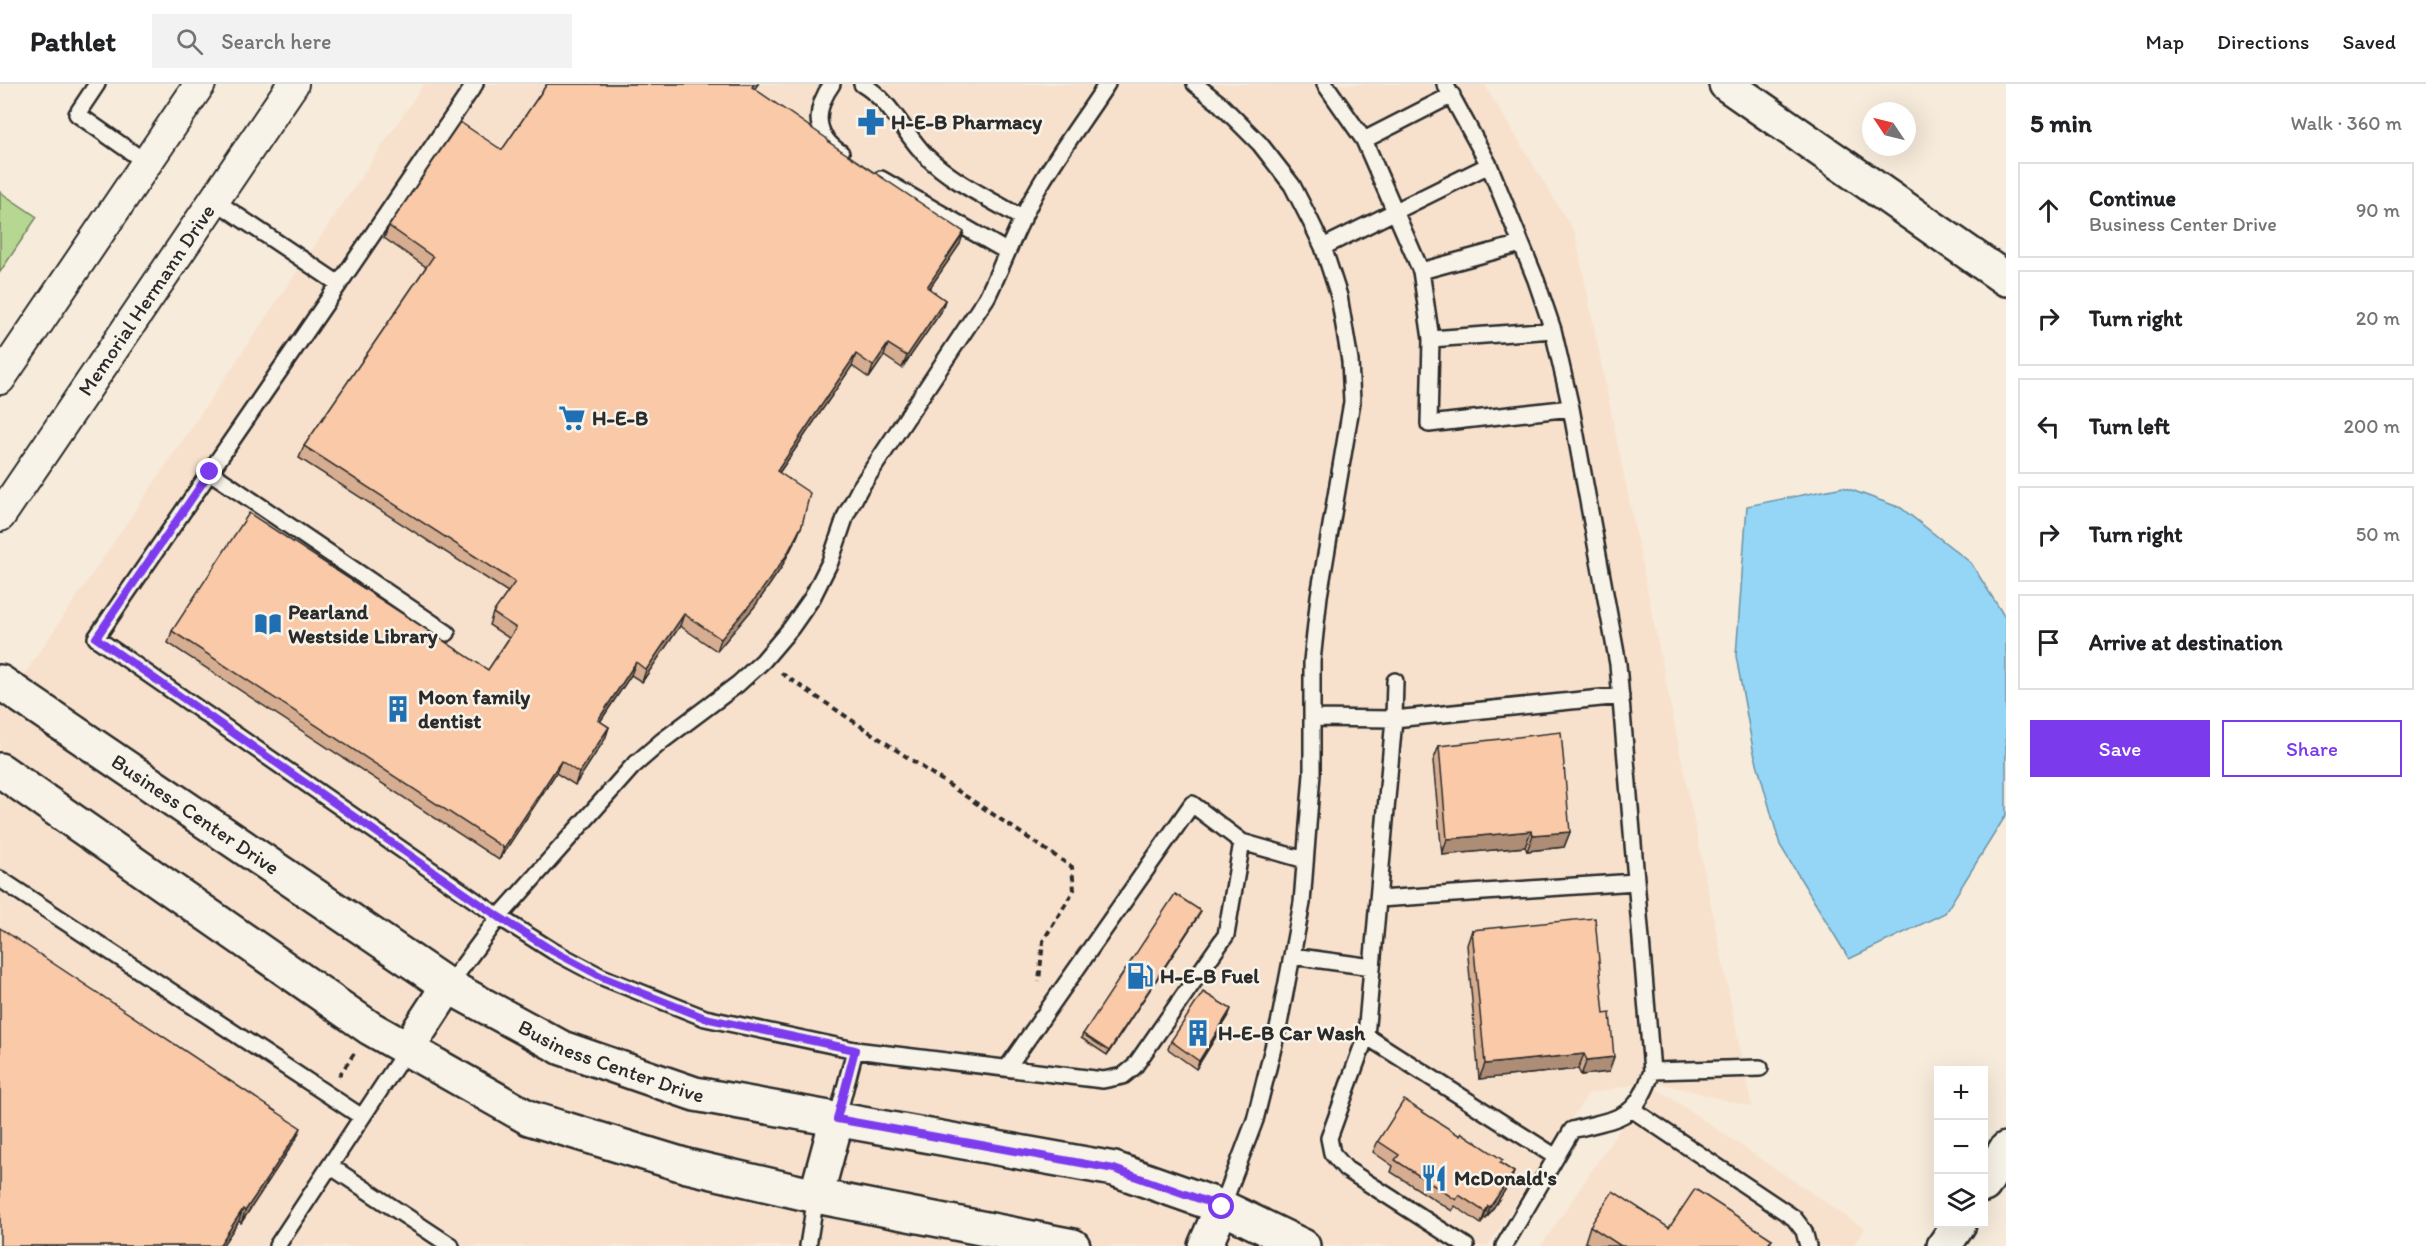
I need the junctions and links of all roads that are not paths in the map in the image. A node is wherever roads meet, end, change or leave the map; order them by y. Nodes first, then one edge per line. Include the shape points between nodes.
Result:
1 (98, 84) edge
2 (200, 84) edge
3 (293, 84) edge
4 (475, 84) edge
5 (831, 84) edge
6 (862, 84) edge
7 (1107, 84) edge
8 (1195, 84) edge
9 (1325, 84) edge
10 (1726, 84) edge
11 (1448, 90) edge
12 (1364, 140) junction
13 (147, 163) junction
14 (1489, 165) junction
15 (214, 200) junction
16 (1396, 210) junction
17 (1023, 219) junction
18 (1521, 244) junction
19 (1323, 247) junction
20 (1006, 251) junction
21 (1421, 271) junction
22 (2006, 279) edge
23 (339, 284) junction
24 (1553, 330) junction
25 (1431, 339) junction
26 (0, 378) edge
27 (1571, 408) junction
28 (210, 472) junction
29 (0, 516) edge
30 (447, 633) dead end
31 (1395, 681) dead end
32 (0, 682) edge
33 (1621, 696) junction
34 (1312, 718) junction
35 (1394, 719) junction
36 (0, 770) edge
37 (1242, 842) junction
38 (1305, 860) junction
39 (0, 879) edge
40 (1636, 882) junction
41 (1378, 899) junction
42 (499, 917) junction
43 (1292, 956) junction
44 (1372, 967) junction
45 (448, 986) junction
46 (1366, 1036) junction
47 (407, 1049) junction
48 (855, 1050) junction
49 (1007, 1068) junction
50 (1760, 1068) dead end
51 (1652, 1071) junction
52 (1633, 1110) junction
53 (362, 1117) junction
54 (837, 1119) junction
55 (2006, 1149) edge
56 (1556, 1157) junction
57 (330, 1166) junction
58 (1988, 1177) edge
59 (816, 1196) junction
60 (1222, 1207) junction
61 (1956, 1228) edge
62 (277, 1246) edge
63 (451, 1246) edge
64 (808, 1246) edge
65 (1073, 1246) edge
66 (1205, 1246) edge
67 (1303, 1246) edge
68 (1466, 1246) edge
69 (1504, 1246) edge
70 (1808, 1246) edge
71 (1944, 1246) edge

1 - 13 lane via 76,114
2 - 13 street
3 - 15 street, Memorial Hermann Drive
4 - 23 lane
5 - 20 lane via 820,104 818,124 831,147
6 - 17 lane via 888,105 912,140 944,172
7 - 17 lane via 1042,181
8 - 19 lane via 1260,144 1292,185
9 - 12 lane
10 - 22 street
11 - 12 lane
11 - 14 lane
12 - 16 lane
13 - 26 street
14 - 16 lane
14 - 18 lane
15 - 23 lane
15 - 29 street, Memorial Hermann Drive
16 - 19 lane
16 - 21 lane
17 - 20 lane
18 - 21 lane
18 - 24 lane
19 - 34 lane via 1347,332 1352,402 1318,596
20 - 42 lane via 987,297 860,488 846,514 830,562 791,628 738,684 632,767
21 - 25 lane
23 - 28 lane
24 - 25 lane
24 - 27 lane
25 - 27 lane via 1429,424
27 - 33 lane
28 - 30 lane
28 - 42 lane via 96,638
31 - 35 lane
32 - 45 street, Business Center Drive
33 - 35 lane
33 - 40 lane
34 - 35 lane
34 - 38 lane
35 - 41 lane
36 - 47 street via 370,1028
37 - 38 lane
37 - 49 lane via 1192,804
37 - 49 lane via 1226,935 1134,1067 1124,1076 1103,1080
38 - 43 lane
39 - 53 lane
40 - 41 lane
40 - 51 lane
41 - 44 lane
42 - 45 lane
42 - 48 lane via 602,977 705,1018
43 - 44 lane
43 - 60 lane via 1255,1119
44 - 46 lane
45 - 47 street
45 - 54 street, Business Center Drive via 562,1048 695,1094
46 - 56 lane
46 - 68 lane via 1329,1138 1332,1153 1346,1169
47 - 53 lane
47 - 59 street via 530,1118 687,1166
48 - 49 lane
48 - 54 lane
50 - 51 lane
51 - 52 lane
52 - 56 lane via 1572,1130
52 - 70 lane via 1794,1218 1804,1231
53 - 57 lane
54 - 59 street
54 - 60 street, Business Center Drive via 1114,1169
55 - 58 street
56 - 69 lane
57 - 62 lane
57 - 63 lane
59 - 64 lane
59 - 65 street
60 - 66 street
60 - 67 street, Business Center Drive
61 - 71 street

